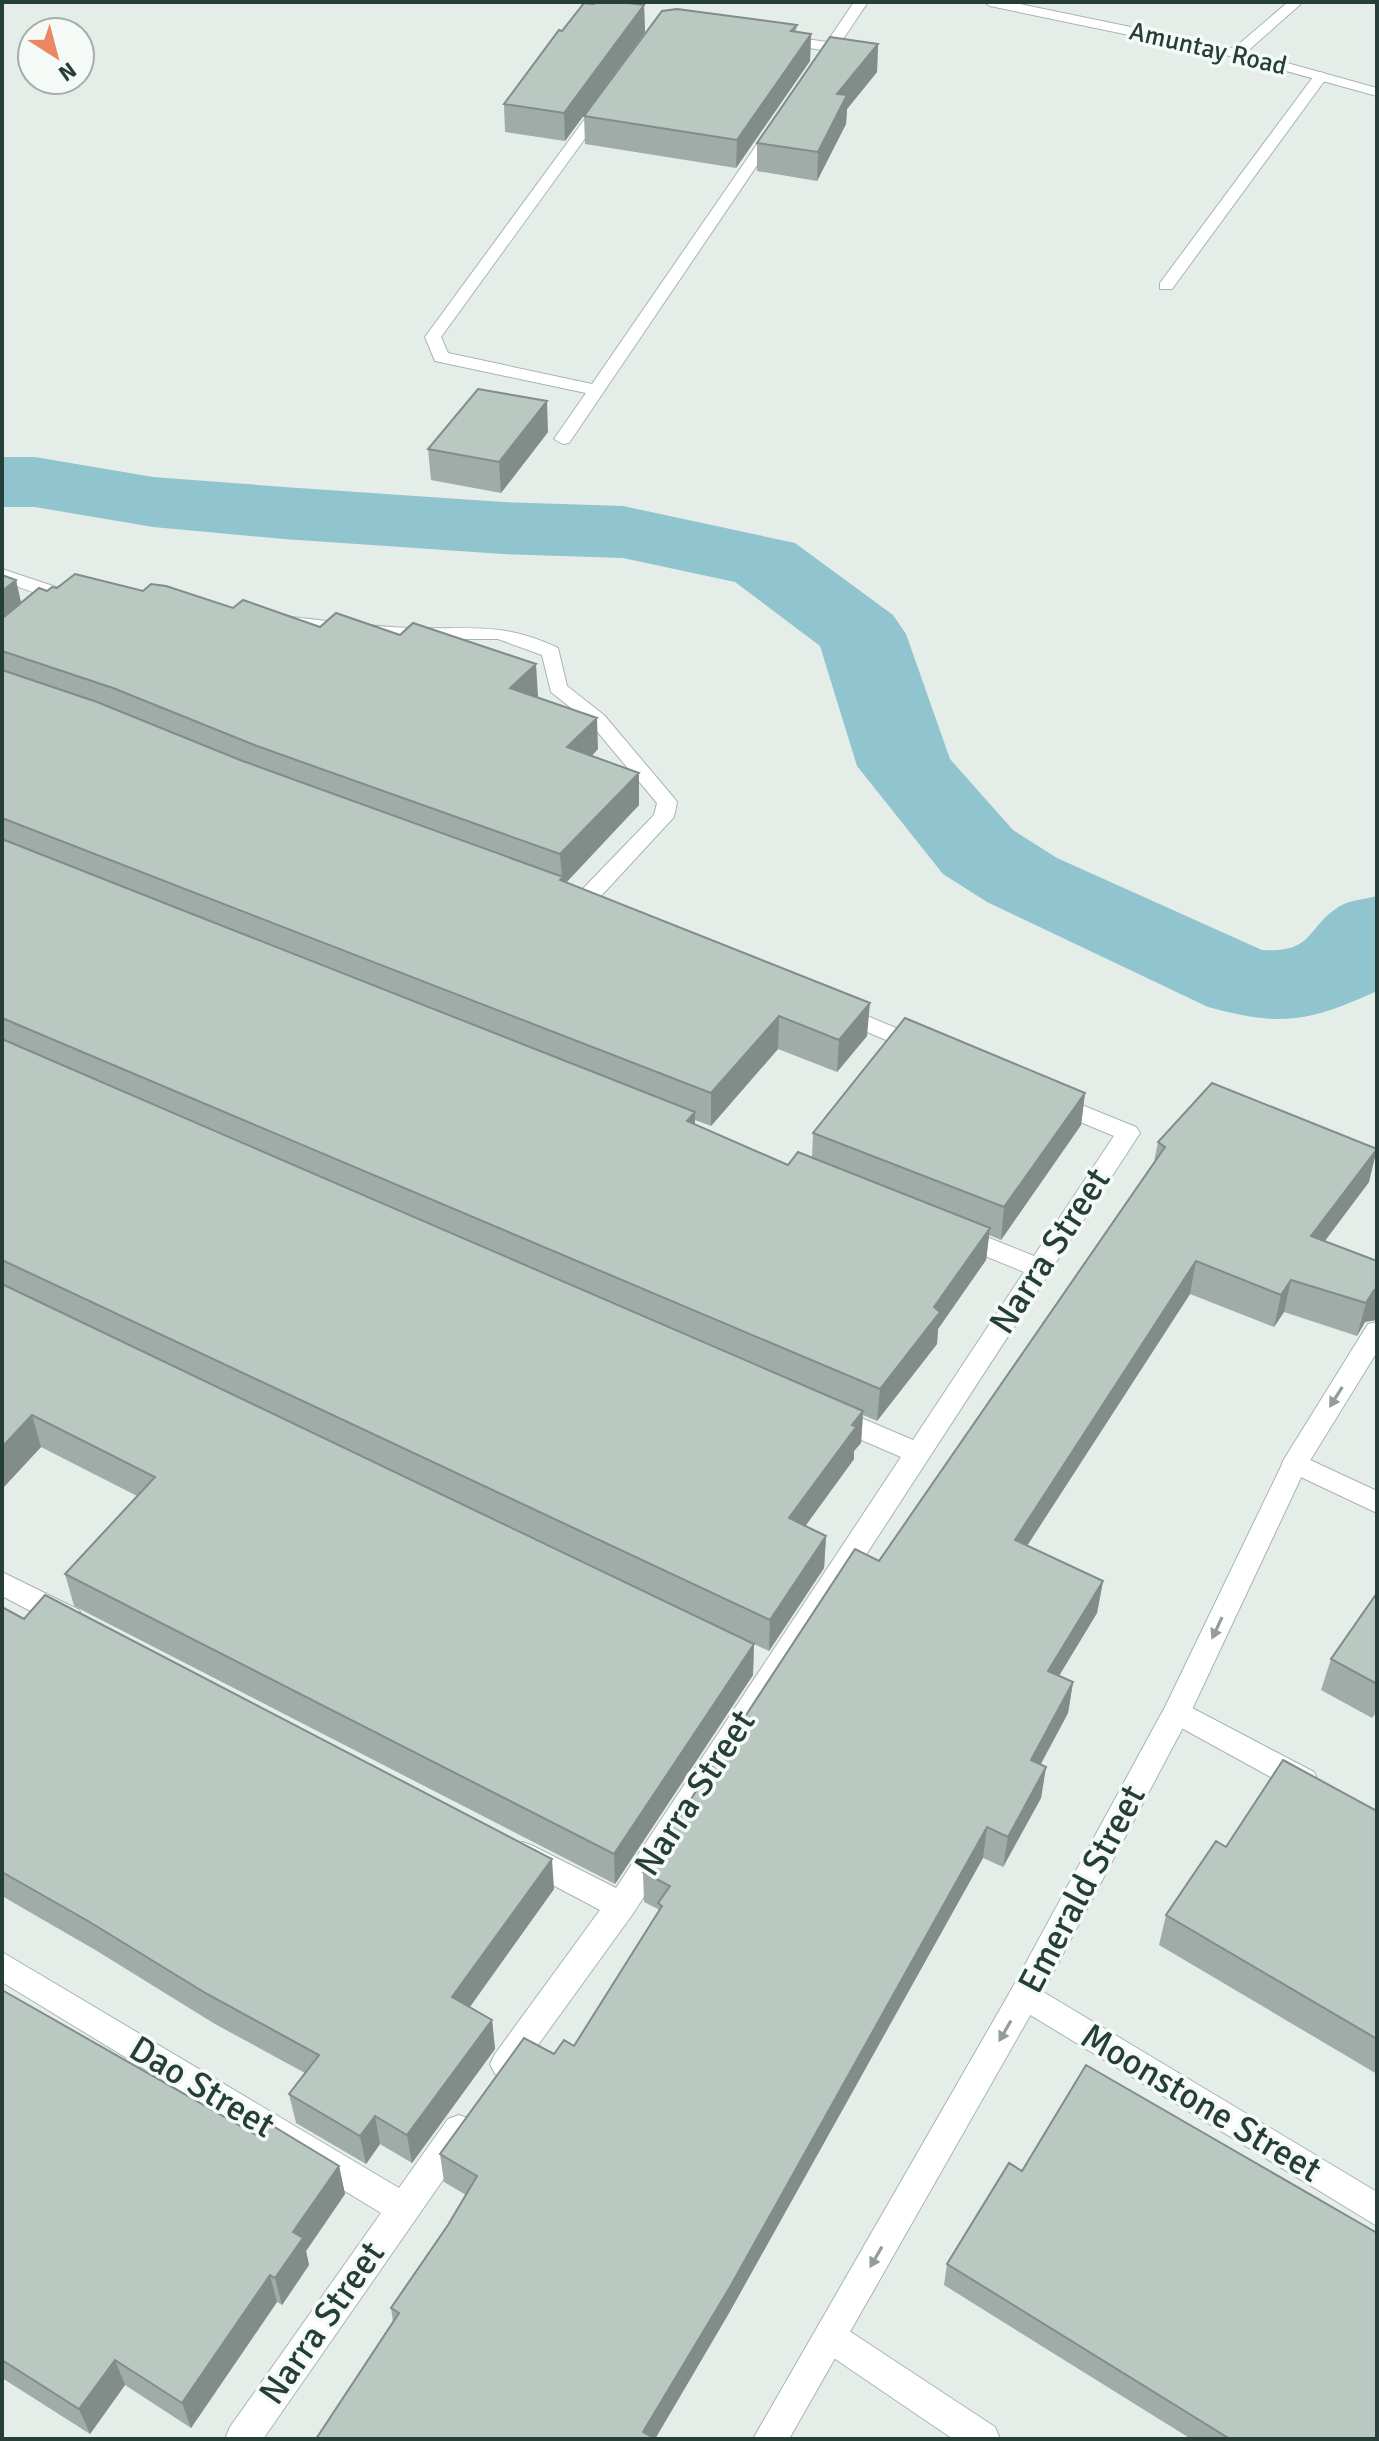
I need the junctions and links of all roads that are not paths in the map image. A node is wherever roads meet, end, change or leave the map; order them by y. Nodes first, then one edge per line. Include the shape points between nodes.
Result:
1 (861, 2) edge
2 (990, 2) edge
3 (1296, 2) edge
4 (759, 36) edge
5 (831, 47) junction
6 (1237, 53) junction
7 (813, 73) edge
8 (1321, 76) junction
9 (1377, 92) edge
10 (609, 95) edge
11 (786, 113) edge
12 (1166, 286) dead end
13 (597, 390) junction
14 (563, 439) dead end
15 (2, 575) edge
16 (60, 594) junction
17 (104, 600) edge
18 (37, 613) edge
19 (266, 620) edge
20 (581, 904) edge
21 (811, 1000) edge
22 (941, 1055) edge
23 (1027, 1091) edge
24 (936, 1227) edge
25 (1039, 1268) junction
26 (1377, 1331) edge
27 (815, 1409) edge
28 (917, 1453) junction
29 (1295, 1463) junction
30 (1377, 1503) edge
31 (2, 1583) edge
32 (86, 1627) edge
33 (746, 1656) edge
34 (775, 1670) junction
35 (1177, 1712) junction
36 (1324, 1792) edge
37 (494, 1840) edge
38 (621, 1906) junction
39 (2, 1966) edge
40 (1025, 1995) junction
41 (493, 2082) edge
42 (475, 2107) edge
43 (402, 2208) junction
44 (1377, 2210) edge
45 (831, 2336) junction
46 (242, 2439) edge
47 (770, 2439) edge
48 (983, 2439) edge

1 - 5 street
2 - 6 street, Amuntay Road
3 - 6 street
4 - 5 street
5 - 7 street
6 - 8 street, Amuntay Road
8 - 9 street, Amuntay Road
8 - 12 street
10 - 13 street via 433,337 441,357
11 - 13 street
13 - 14 street
15 - 16 street
16 - 17 street
16 - 18 street
19 - 20 street via 413,634 499,631 551,652 558,688 597,719 667,802 664,817
21 - 22 street
23 - 25 street, Narra Street via 1128,1133
24 - 25 street
25 - 28 street, Narra Street
26 -> 29 street, Emerald Street
27 - 28 street
28 - 34 street, Narra Street
29 - 30 street
29 -> 35 street, Emerald Street
31 - 32 street
33 - 34 street
34 - 38 street, Narra Street
35 - 36 street
35 - 40 street, Emerald Street
37 - 38 street
38 - 41 street, Narra Street
39 - 43 street, Dao Street
40 - 44 street, Moonstone Street
40 -> 45 street, Emerald Street
42 - 43 street, Narra Street
43 - 46 street, Narra Street
45 - 47 street, Emerald Street
45 - 48 street

